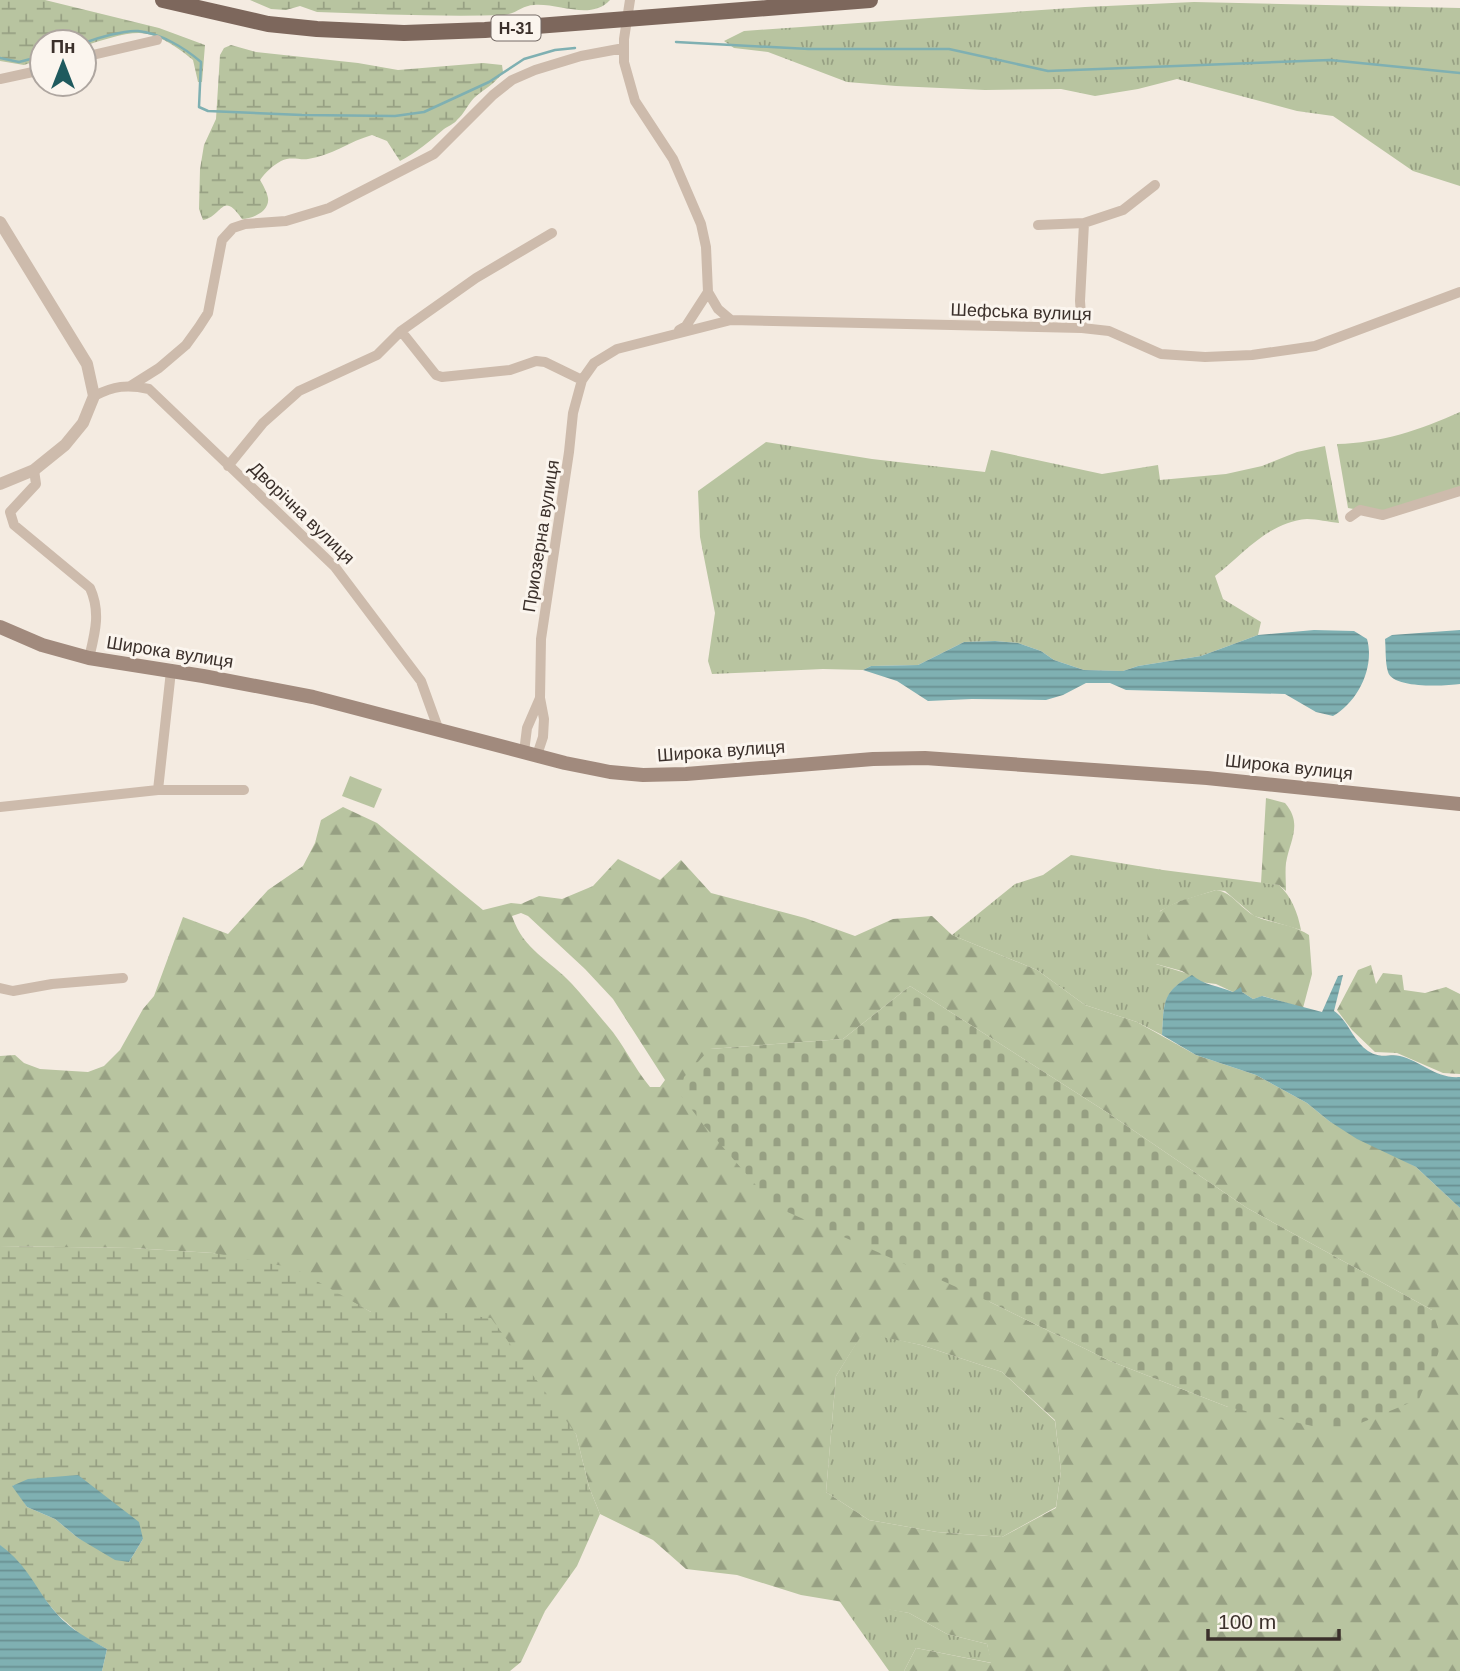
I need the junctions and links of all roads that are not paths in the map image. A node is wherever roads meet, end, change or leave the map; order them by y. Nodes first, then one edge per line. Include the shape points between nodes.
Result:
1 (163, 0) edge
2 (630, 0) edge
3 (870, 0) edge
4 (627, 19) junction
5 (157, 40) dead end
6 (624, 48) junction
7 (98, 54) edge
8 (28, 73) edge
9 (0, 79) edge
10 (1154, 185) dead end
11 (0, 222) edge
12 (1084, 223) junction
13 (1038, 225) dead end
14 (552, 233) dead end
15 (708, 292) junction
16 (1460, 292) edge
17 (731, 320) junction
18 (1082, 328) junction
19 (401, 331) junction
20 (675, 334) junction
21 (582, 380) junction
22 (132, 385) junction
23 (94, 396) junction
24 (228, 466) junction
25 (34, 470) junction
26 (0, 485) edge
27 (1460, 491) edge
28 (1350, 517) dead end
29 (0, 627) edge
30 (89, 658) junction
31 (172, 671) junction
32 (540, 698) junction
33 (438, 728) junction
34 (530, 753) junction
35 (158, 790) junction
36 (244, 790) dead end
37 (1460, 804) edge
38 (0, 807) edge
39 (123, 978) dead end
40 (0, 988) edge

1 - 4 main road, Н-31 via 268,24 404,33
2 - 4 street
3 - 4 main road, Н-31
4 - 6 street
5 - 7 street
6 - 15 street via 635,101 673,159 701,224
6 - 22 street via 581,56 512,80 434,154 329,208 286,221 233,228 222,240 208,313 199,327 186,345
8 - 9 street
10 - 12 street via 1123,209
11 - 23 street via 87,364
12 - 13 street
12 - 18 street
14 - 19 street via 476,278
15 - 17 street
15 - 20 street via 686,326
16 - 18 street, Шефська вулиця via 1315,346 1252,355 1161,354 1109,331
17 - 18 street, Шефська вулиця
17 - 20 street, Шефська вулиця
19 - 21 street via 442,377 510,370 536,360
19 - 24 street via 377,355 299,391 263,423
20 - 21 street, Шефська вулиця via 617,349 594,363
21 - 32 street, Приозерна вулиця via 573,413 541,639
22 - 23 street
22 - 24 street, Дворічна вулиця via 149,389
23 - 25 street via 83,423
24 - 33 street, Дворічна вулиця via 335,567 421,681
25 - 26 street
25 - 30 street via 36,484 10,512 15,525 90,588 98,616
27 - 28 street via 1383,515 1360,510
29 - 30 main road, Широка вулиця
30 - 31 main road, Широка вулиця
31 - 33 main road, Широка вулиця via 313,697
31 - 35 street
32 - 34 street via 530,720
32 - 34 street via 543,737
33 - 34 main road, Широка вулиця
34 - 37 main road, Широка вулиця via 643,775 925,758 1207,778
35 - 36 street
35 - 38 street
39 - 40 street

